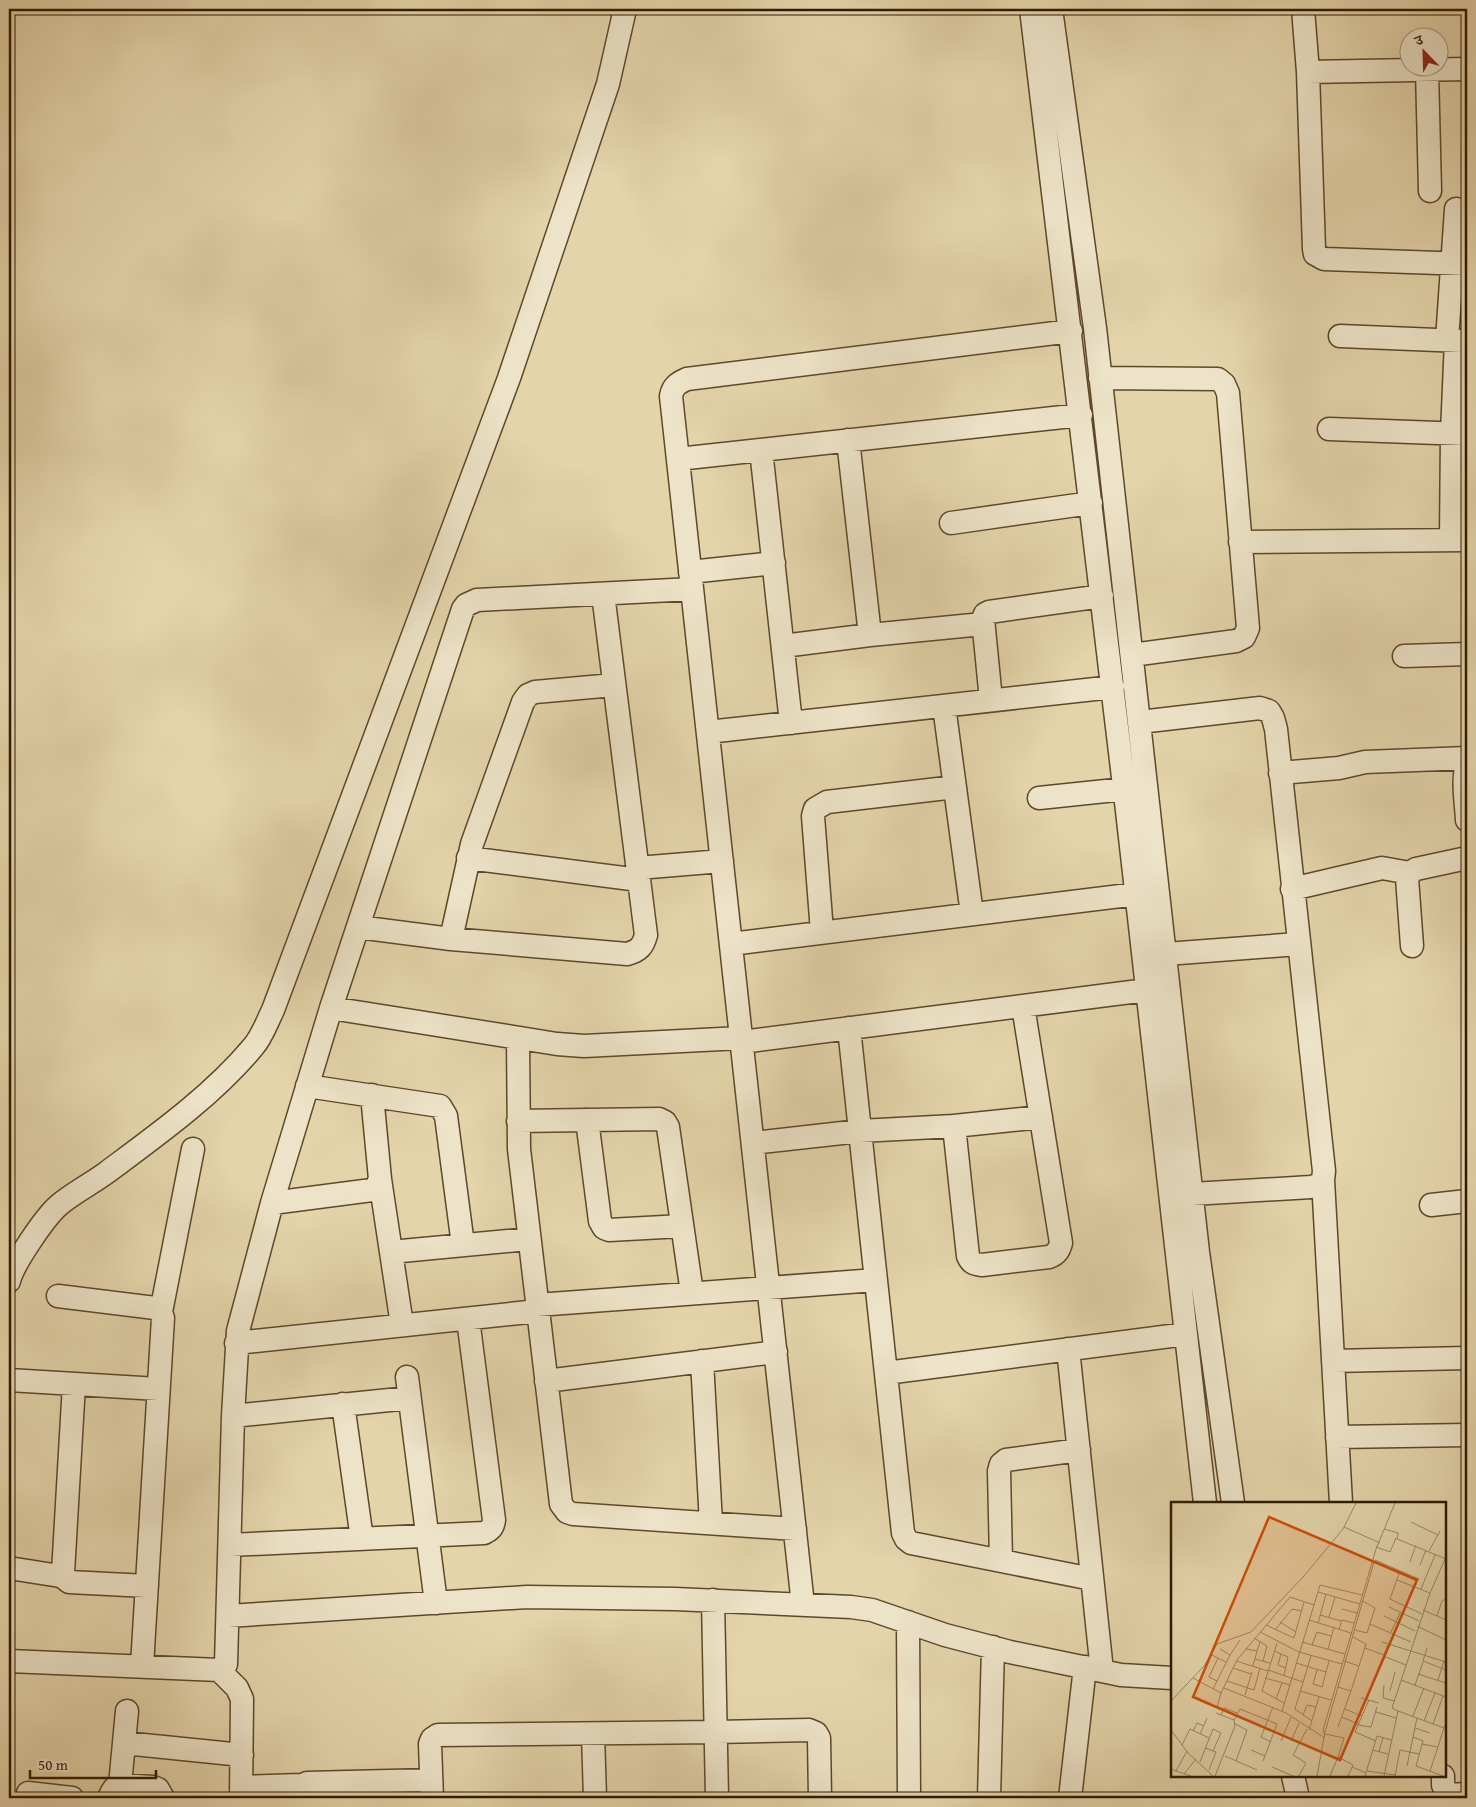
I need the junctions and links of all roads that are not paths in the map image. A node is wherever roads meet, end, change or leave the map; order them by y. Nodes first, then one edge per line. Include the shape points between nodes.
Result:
1 (625, 9) edge
2 (1031, 9) edge
3 (1052, 9) edge
4 (1303, 9) edge
5 (1448, 69) edge
6 (1467, 69) edge
7 (1398, 70) edge
8 (1308, 72) junction
9 (1427, 78) edge
10 (1430, 191) dead end
11 (1456, 209) dead end
12 (1459, 264) edge
13 (1071, 331) junction
14 (1340, 336) dead end
15 (1457, 341) edge
16 (1100, 378) junction
17 (1081, 415) junction
18 (1329, 428) dead end
19 (1460, 433) edge
20 (848, 440) junction
21 (761, 450) junction
22 (678, 459) junction
23 (1091, 503) junction
24 (951, 523) dead end
25 (1459, 540) edge
26 (1240, 542) junction
27 (774, 563) junction
28 (691, 581) junction
29 (603, 594) junction
30 (1102, 596) junction
31 (983, 624) junction
32 (870, 634) junction
33 (782, 646) junction
34 (1467, 654) edge
35 (1132, 655) junction
36 (1404, 656) dead end
37 (614, 685) junction
38 (1113, 687) junction
39 (990, 700) junction
40 (944, 706) junction
41 (1140, 722) junction
42 (791, 723) junction
43 (708, 732) junction
44 (1467, 766) edge
45 (1280, 773) junction
46 (955, 787) junction
47 (1125, 789) junction
48 (1039, 798) dead end
49 (1467, 820) edge
50 (468, 858) junction
51 (1467, 858) edge
52 (722, 861) junction
53 (1410, 873) junction
54 (638, 874) junction
55 (1292, 889) junction
56 (1137, 894) junction
57 (972, 914) junction
58 (358, 927) junction
59 (822, 932) junction
60 (451, 939) junction
61 (731, 944) junction
62 (1298, 944) junction
63 (1412, 946) dead end
64 (1155, 956) junction
65 (1159, 988) junction
66 (1023, 1006) junction
67 (331, 1008) junction
68 (849, 1028) junction
69 (518, 1039) junction
70 (742, 1040) junction
71 (308, 1086) junction
72 (372, 1095) junction
73 (1041, 1116) junction
74 (587, 1120) junction
75 (518, 1121) junction
76 (954, 1126) junction
77 (860, 1131) junction
78 (753, 1143) junction
79 (194, 1149) dead end
80 (380, 1179) junction
81 (1323, 1180) junction
82 (1192, 1194) junction
83 (1467, 1201) edge
84 (272, 1204) junction
85 (1431, 1205) dead end
86 (682, 1226) junction
87 (529, 1239) junction
88 (463, 1245) junction
89 (391, 1252) junction
90 (876, 1280) junction
91 (9, 1281) edge
92 (769, 1287) junction
93 (692, 1293) junction
94 (58, 1296) dead end
95 (538, 1308) junction
96 (160, 1312) junction
97 (468, 1319) junction
98 (402, 1325) junction
99 (1186, 1334) junction
100 (236, 1342) junction
101 (1068, 1349) junction
102 (776, 1352) junction
103 (1467, 1358) edge
104 (702, 1361) junction
105 (1333, 1361) junction
106 (886, 1373) junction
107 (9, 1380) edge
108 (546, 1381) junction
109 (74, 1384) junction
110 (158, 1389) junction
111 (344, 1404) junction
112 (233, 1416) junction
113 (1467, 1435) edge
114 (1337, 1438) junction
115 (1079, 1450) junction
116 (1205, 1502) edge
117 (1233, 1502) edge
118 (1341, 1502) edge
119 (711, 1523) junction
120 (795, 1529) junction
121 (427, 1535) junction
122 (362, 1539) junction
123 (230, 1545) junction
124 (1001, 1561) junction
125 (9, 1568) edge
126 (64, 1578) junction
127 (1092, 1579) junction
128 (146, 1586) junction
129 (713, 1600) junction
130 (436, 1603) junction
131 (804, 1604) junction
132 (228, 1616) junction
133 (908, 1622) junction
134 (993, 1647) junction
135 (9, 1661) edge
136 (142, 1666) junction
137 (1093, 1669) junction
138 (220, 1670) junction
139 (1171, 1678) edge
140 (127, 1711) dead end
141 (717, 1732) junction
142 (593, 1734) junction
143 (124, 1743) junction
144 (242, 1755) junction
145 (1293, 1777) edge
146 (432, 1789) edge
147 (115, 1792) edge
148 (300, 1792) edge
149 (28, 1793) dead end
150 (242, 1793) edge
151 (72, 1798) edge
152 (163, 1798) edge
153 (595, 1798) edge
154 (717, 1798) edge
155 (820, 1798) edge
156 (909, 1798) edge
157 (989, 1798) edge
158 (1070, 1798) edge
159 (1298, 1798) edge

1 - 91 street via 608,84 509,378 273,1010 255,1045 228,1074 179,1117 58,1206 11,1271
2 - 13 street
3 - 16 street
4 - 8 street
5 - 6 street
7 - 8 street
8 - 12 street via 1316,254 1324,259
9 - 10 street
11 - 12 street
12 - 15 street
13 - 17 street
13 - 22 street via 688,379 673,389 671,396
14 - 15 street
15 - 19 street
16 - 26 street via 1218,379 1224,384 1228,393
16 - 35 street
17 - 20 street
17 - 23 street
18 - 19 street
19 - 25 street
20 - 21 street
20 - 32 street
21 - 22 street
21 - 27 street
22 - 28 street
23 - 24 street
23 - 30 street
25 - 26 street
26 - 35 street via 1248,628 1244,637 1236,641
27 - 28 street
27 - 33 street
28 - 29 street
28 - 43 street
29 - 37 street
29 - 58 street via 477,600 466,604
30 - 31 street via 989,612 985,614
30 - 38 street
31 - 32 street
31 - 39 street
32 - 33 street
33 - 42 street
34 - 36 street
35 - 41 street
37 - 50 street via 542,690 528,695
37 - 54 street
38 - 39 street
38 - 47 street
39 - 40 street
40 - 42 street
40 - 46 street
41 - 45 street via 1260,708 1269,711 1276,729
41 - 64 street
42 - 43 street
43 - 52 street
44 - 45 street via 1365,762 1339,768
44 - 49 street
45 - 55 street
46 - 57 street
46 - 59 street via 827,802 816,809 813,816
47 - 48 street
47 - 56 street
50 - 54 street
50 - 60 street
51 - 53 street
52 - 54 street
52 - 61 street
53 - 55 street via 1382,868
53 - 63 street via 1407,878
54 - 60 street via 646,935 637,952 627,954
55 - 62 street
56 - 57 street
56 - 64 street
57 - 59 street
58 - 60 street
58 - 67 street
59 - 61 street
61 - 70 street
62 - 64 street
62 - 81 street
64 - 65 street
65 - 66 street
65 - 82 street
65 - 99 street
66 - 68 street
66 - 73 street
67 - 69 street
67 - 71 street
68 - 70 street
68 - 77 street
69 - 70 street via 584,1046
69 - 75 street
70 - 78 street
71 - 72 street
71 - 84 street
72 - 80 street
72 - 88 street via 434,1104 443,1110
73 - 76 street
73 - 76 street via 1060,1250 1049,1257 982,1265 970,1261 968,1256
74 - 75 street
74 - 86 street via 659,1119 665,1122
74 - 86 street via 600,1221 604,1228
75 - 87 street
76 - 77 street
77 - 78 street
77 - 90 street
78 - 92 street
79 - 96 street
80 - 84 street via 372,1190
80 - 89 street
81 - 82 street via 1311,1187
81 - 105 street
82 - 117 street
83 - 85 street
84 - 100 street
86 - 93 street
87 - 88 street
87 - 95 street
88 - 89 street
89 - 98 street
90 - 92 street
90 - 106 street
92 - 93 street
92 - 102 street
93 - 95 street
94 - 96 street via 155,1308
95 - 97 street
95 - 108 street
96 - 110 street
97 - 98 street
97 - 121 street via 493,1526 484,1533
98 - 100 street
99 - 101 street
99 - 116 street
100 - 112 street
101 - 106 street
101 - 115 street
102 - 104 street
102 - 120 street
103 - 105 street
104 - 108 street
104 - 119 street
105 - 114 street
106 - 124 street via 906,1539 911,1543
107 - 109 street
108 - 119 street via 564,1509 573,1514
109 - 110 street
109 - 126 street
110 - 128 street
111 - 112 street
111 - 121 street via 408,1387
111 - 122 street
112 - 123 street
113 - 114 street
114 - 118 street
115 - 124 street via 1006,1460 1001,1464 998,1471
115 - 127 street
119 - 120 street
120 - 131 street
121 - 122 street
121 - 130 street
122 - 123 street
123 - 132 street
124 - 127 street
125 - 126 street
126 - 128 street via 69,1582
127 - 137 street
128 - 136 street
129 - 130 street via 527,1597
129 - 131 street
129 - 141 street
130 - 132 street
131 - 133 street via 872,1610
132 - 138 street via 226,1664
133 - 134 street
133 - 156 street
134 - 137 street
134 - 157 street
135 - 136 street
136 - 138 street
137 - 139 street via 1120,1675
137 - 158 street
138 - 144 street via 241,1694
140 - 143 street
141 - 142 street
141 - 154 street
141 - 155 street via 810,1730 816,1733 819,1738
142 - 146 street via 438,1735 430,1744
142 - 153 street
143 - 144 street
143 - 147 street
144 - 150 street
145 - 159 street
146 - 148 street via 307,1783
147 - 152 street via 153,1787
148 - 150 street
149 - 151 street

